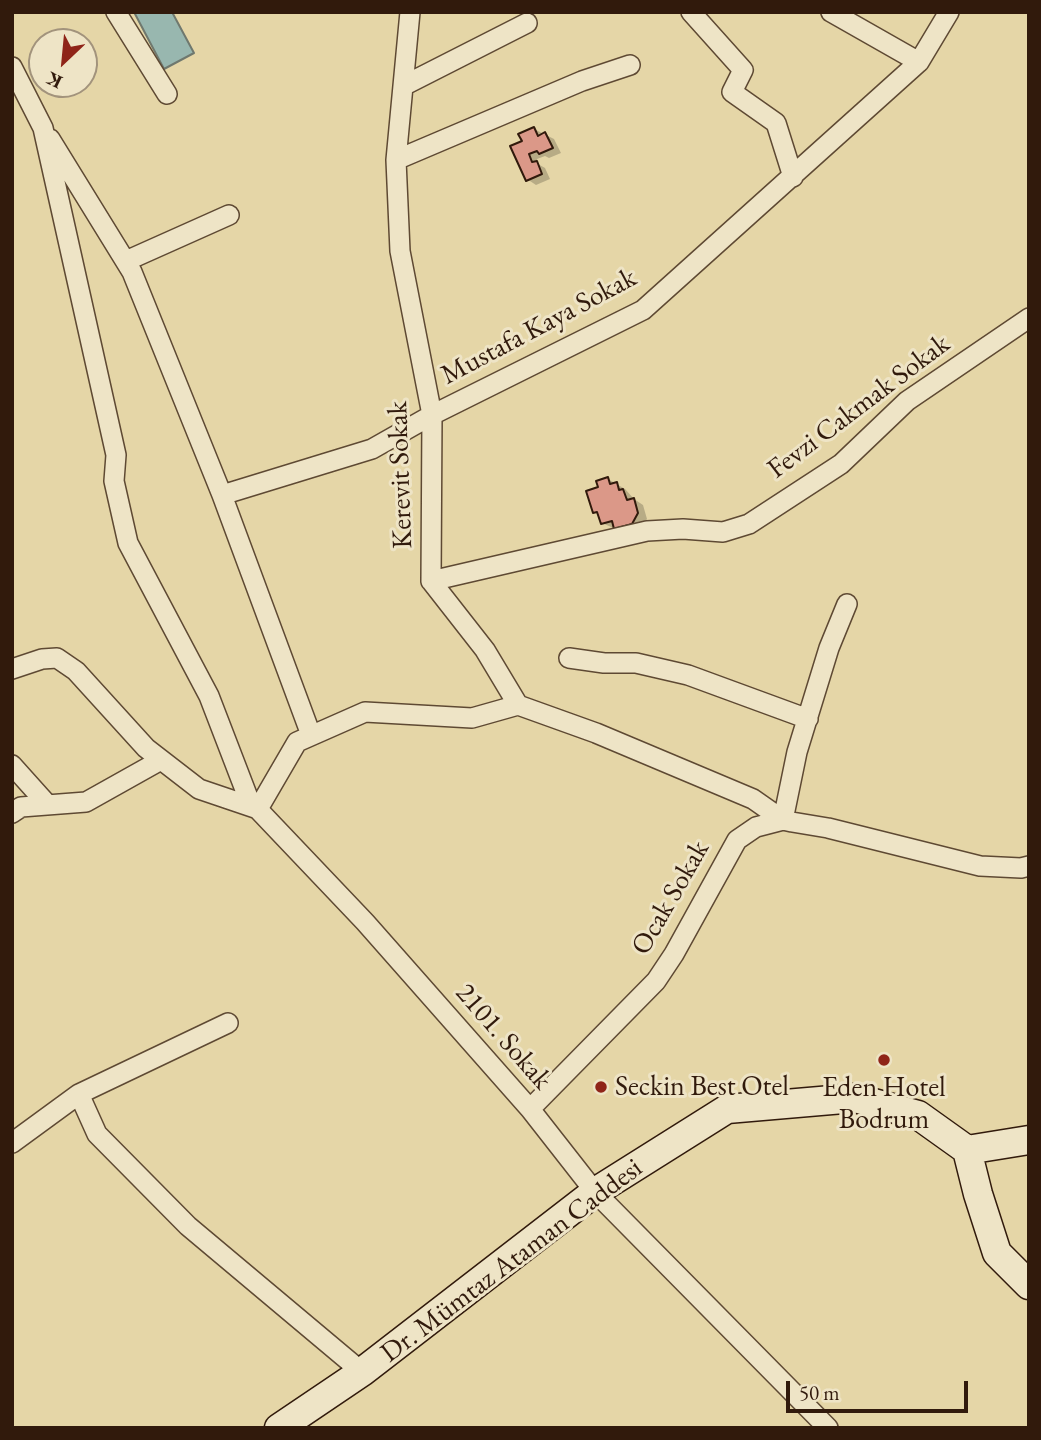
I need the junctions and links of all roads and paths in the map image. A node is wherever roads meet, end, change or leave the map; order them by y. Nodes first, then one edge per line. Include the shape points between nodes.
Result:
1 (116, 12) edge
2 (691, 12) edge
3 (831, 12) edge
4 (949, 12) edge
5 (413, 14) edge
6 (527, 23) dead end
7 (919, 62) junction
8 (630, 65) dead end
9 (12, 67) edge
10 (403, 86) junction
11 (167, 94) dead end
12 (43, 128) junction
13 (396, 160) junction
14 (793, 177) junction
15 (229, 215) dead end
16 (125, 261) junction
17 (1029, 318) edge
18 (432, 415) junction
19 (222, 495) junction
20 (432, 581) junction
21 (847, 604) dead end
22 (569, 658) dead end
23 (12, 669) edge
24 (518, 705) junction
25 (808, 719) junction
26 (312, 735) junction
27 (161, 760) junction
28 (12, 765) edge
29 (47, 804) junction
30 (258, 809) junction
31 (12, 813) edge
32 (783, 820) junction
33 (1029, 866) edge
34 (228, 1023) dead end
35 (79, 1094) junction
36 (530, 1109) junction
37 (13, 1138) edge
38 (1029, 1140) edge
39 (967, 1150) junction
40 (595, 1192) junction
41 (1029, 1285) edge
42 (362, 1372) junction
43 (279, 1428) edge
44 (828, 1428) edge

1 - 11 street
2 - 14 street via 743,70 732,92 776,122
3 - 7 street
4 - 7 street, Mustafa Kaya Sokak
5 - 10 street, Kerevit Sokak
6 - 10 street
7 - 14 street, Mustafa Kaya Sokak
8 - 13 street
9 - 12 street
10 - 13 street, Kerevit Sokak
12 - 16 street
12 - 30 street via 116,454 114,481 128,543 209,696 249,800
13 - 18 street, Kerevit Sokak via 400,251
14 - 18 street, Mustafa Kaya Sokak via 643,310
15 - 16 street
16 - 19 street
17 - 20 street, Fevzi Cakmak Sokak via 907,401 841,464 748,524 723,532 647,531
18 - 19 street, Mustafa Kaya Sokak via 372,449
18 - 20 street, Kerevit Sokak
19 - 26 street
20 - 24 street via 485,650
21 - 25 street
22 - 25 street via 636,663 688,675
23 - 27 street via 57,658 76,671
24 - 26 street via 472,718 365,712
24 - 32 street via 753,799
25 - 32 street
26 - 30 street via 297,742
27 - 29 street via 86,802
27 - 30 street via 200,789
28 - 29 street
29 - 31 street via 21,807
30 - 36 street, 2101. Sokak
32 - 33 street, Ocak Sokak via 980,866
32 - 36 street, Ocak Sokak via 756,827 737,840 656,981
34 - 35 street
35 - 37 street
35 - 42 street via 97,1133 188,1226
36 - 40 street, 2101. Sokak
38 - 39 street
39 - 40 street, Dr. Mümtaz Ataman Caddesi via 918,1115 855,1098 727,1109
39 - 41 street via 997,1253
40 - 42 street, Dr. Mümtaz Ataman Caddesi
40 - 44 street, 2101. Sokak
42 - 43 street, Dr. Mümtaz Ataman Caddesi

